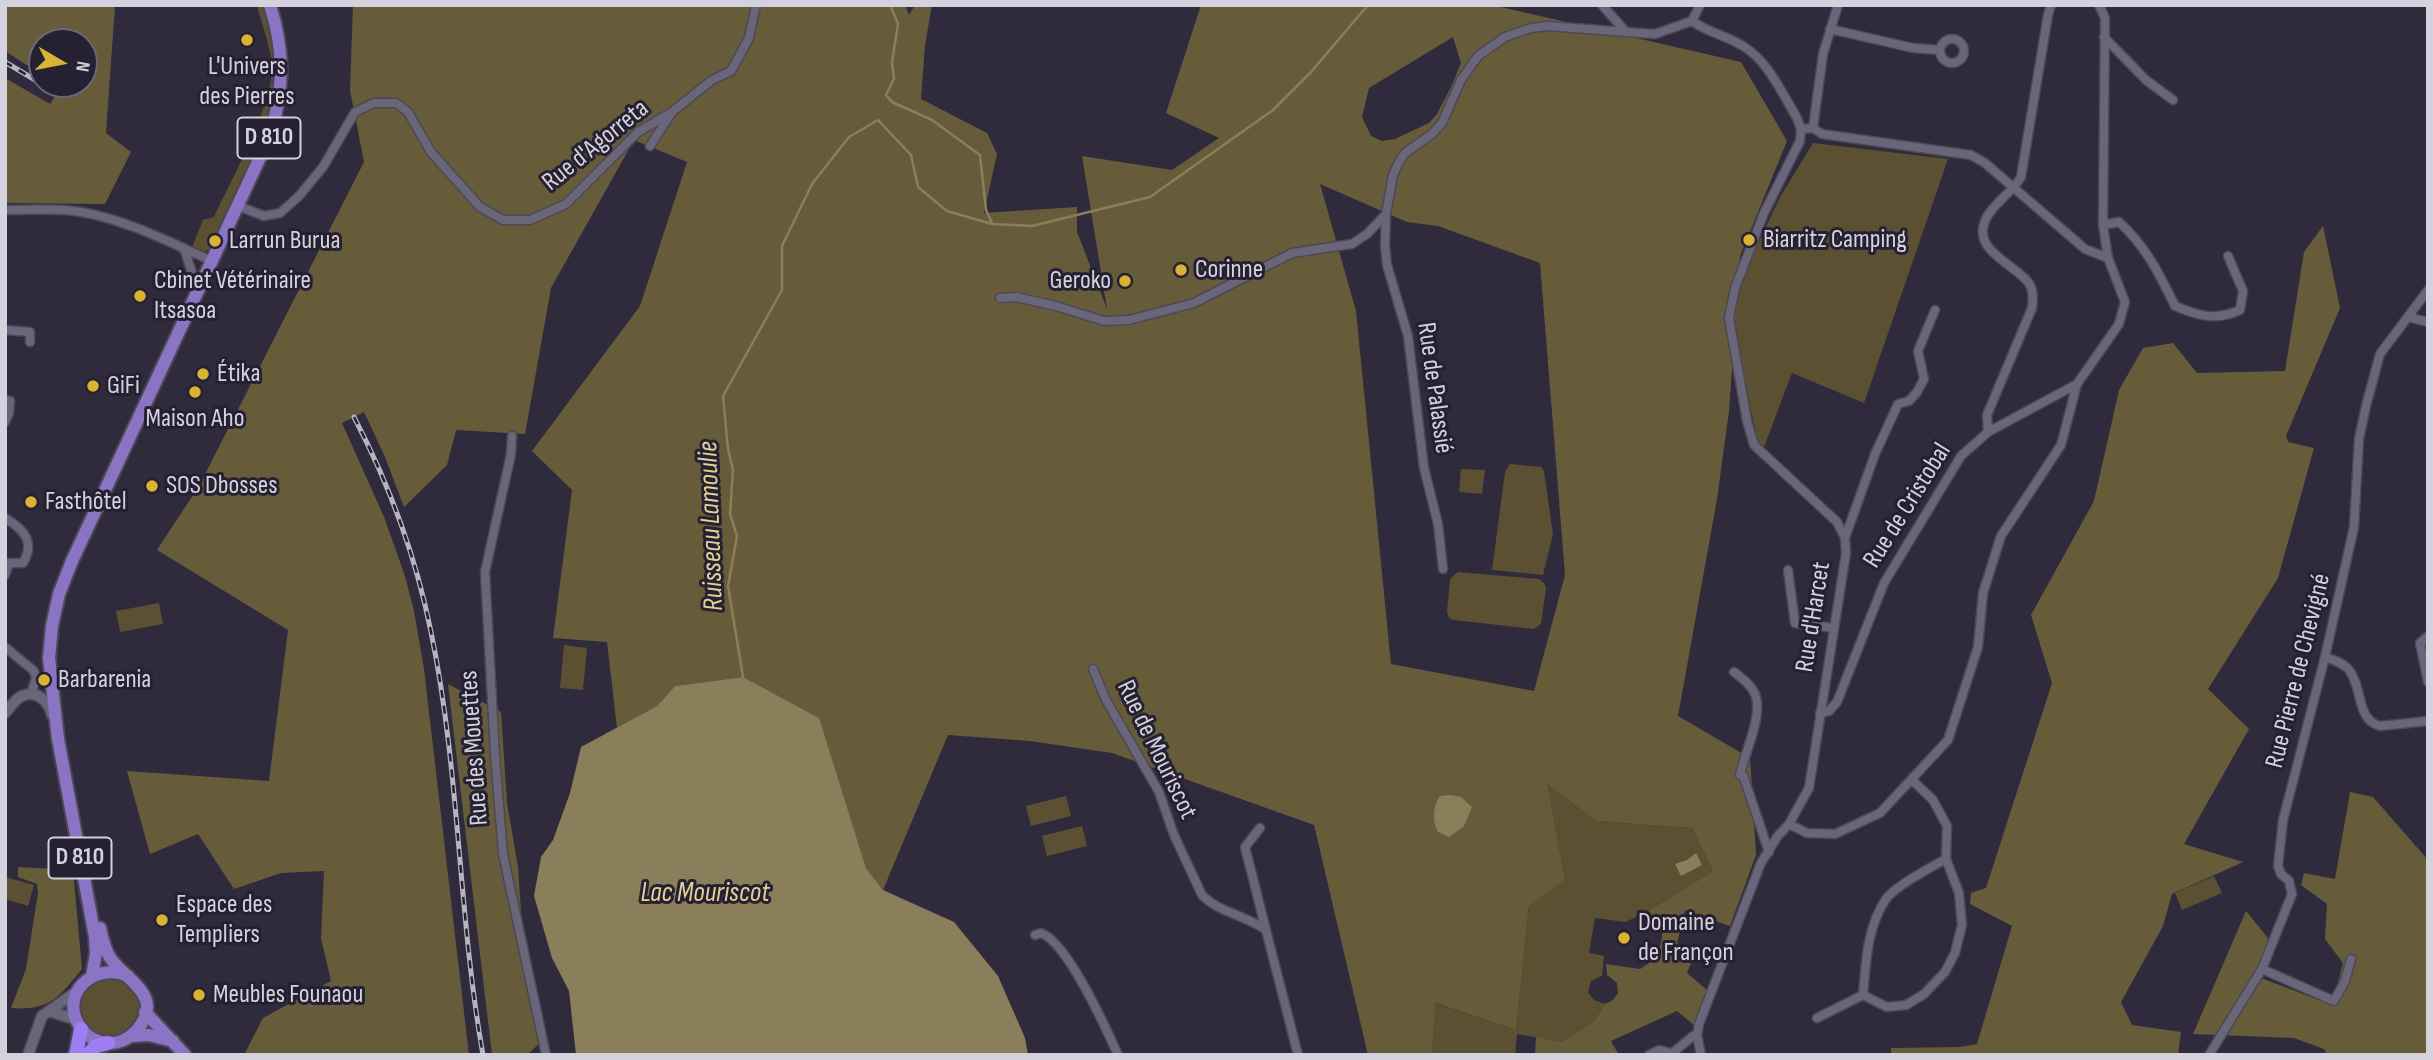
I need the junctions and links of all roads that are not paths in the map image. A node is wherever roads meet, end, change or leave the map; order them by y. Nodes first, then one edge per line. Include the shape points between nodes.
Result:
1 (270, 5) edge
2 (756, 5) edge
3 (1602, 5) edge
4 (1700, 5) edge
5 (1838, 5) edge
6 (2051, 5) edge
7 (2099, 5) edge
8 (1692, 20) junction
9 (1830, 29) junction
10 (1626, 32) junction
11 (2104, 37) junction
12 (1939, 50) dead end
13 (2173, 100) dead end
14 (672, 112) junction
15 (1813, 128) junction
16 (1801, 130) junction
17 (650, 146) dead end
18 (2014, 190) junction
19 (238, 206) junction
20 (5, 210) edge
21 (1386, 214) junction
22 (2103, 225) junction
23 (184, 248) junction
24 (2228, 256) dead end
25 (2108, 258) junction
26 (212, 261) junction
27 (2428, 290) edge
28 (198, 292) junction
29 (1000, 298) dead end
30 (1935, 310) dead end
31 (2408, 317) junction
32 (2428, 322) edge
33 (5, 330) edge
34 (30, 342) dead end
35 (2077, 384) junction
36 (5, 400) edge
37 (5, 422) edge
38 (1988, 432) junction
39 (512, 436) dead end
40 (5, 518) edge
41 (1845, 538) junction
42 (1443, 569) dead end
43 (1788, 570) dead end
44 (5, 575) edge
45 (1833, 628) junction
46 (2428, 636) edge
47 (5, 648) edge
48 (2325, 657) junction
49 (1093, 668) dead end
50 (1734, 672) dead end
51 (2428, 682) edge
52 (53, 685) junction
53 (31, 694) junction
54 (5, 713) edge
55 (1820, 713) junction
56 (2428, 722) edge
57 (58, 739) junction
58 (1912, 780) junction
59 (1789, 824) junction
60 (1259, 828) dead end
61 (1769, 852) junction
62 (1946, 859) junction
63 (1266, 930) junction
64 (1035, 935) dead end
65 (2351, 959) dead end
66 (2262, 969) junction
67 (92, 976) junction
68 (128, 976) junction
69 (78, 991) junction
70 (1863, 995) junction
71 (49, 1011) junction
72 (145, 1012) junction
73 (1817, 1018) dead end
74 (79, 1025) junction
75 (132, 1035) junction
76 (1697, 1035) junction
77 (174, 1041) junction
78 (108, 1043) junction
79 (1670, 1054) edge
80 (28, 1055) edge
81 (76, 1055) edge
82 (88, 1055) edge
83 (185, 1055) edge
84 (546, 1055) edge
85 (1118, 1055) edge
86 (1298, 1055) edge
87 (1648, 1055) edge
88 (1701, 1055) edge
89 (2209, 1055) edge

1 - 19 main road, D 810 via 279,44 281,91 270,136
2 - 14 street, Rue d'Agorreta via 749,38 732,71 712,80
3 - 10 street
4 - 8 street
5 - 9 street
6 - 18 street via 2021,177
7 - 11 street, Rue de Cristobal via 2105,18
8 - 10 street, Rue de Palassié via 1655,34
8 - 16 street via 1756,56
9 - 12 street via 1899,46
9 - 15 street
10 - 21 street, Rue de Palassié via 1531,27 1491,46 1471,63 1442,122 1399,162
11 - 13 street
11 - 22 street, Rue de Cristobal
14 - 17 street, Rue d'Agorreta
14 - 19 street, Rue d'Agorreta via 638,132 566,204 530,220 503,220 480,207 431,152 408,111 396,103 374,103 355,112 323,167 280,213 264,216
15 - 16 street
15 - 18 street via 1822,134 1965,153 1985,163
16 - 41 street, Rue d'Harcet via 1797,149 1768,205 1735,288 1730,318 1754,445 1836,522
18 - 25 street via 2085,249
18 - 38 street via 1988,215 1982,227 1984,239 2029,283 2034,299 1987,415
19 - 26 main road, D 810
20 - 23 street via 78,211
21 - 29 street via 1352,244 1292,253 1194,303 1151,316 1104,321 1016,297
21 - 42 street, Rue de Palassié via 1387,265 1408,336 1424,468
22 - 24 street via 2119,222 2133,234 2153,261 2175,306 2197,315 2225,317 2241,310 2243,291
22 - 25 street, Rue de Cristobal
23 - 26 street
23 - 28 street
25 - 35 street, Rue de Cristobal via 2123,294 2124,311
26 - 28 main road, D 810
27 - 31 street, Rue Pierre de Chevigné
28 - 52 main road, D 810 via 59,594 49,658
30 - 41 street via 1918,351 1924,379 1909,401 1898,404
31 - 32 street
31 - 48 street, Rue Pierre de Chevigné via 2380,354 2366,405 2359,439 2354,527
33 - 34 street via 30,332
35 - 38 street, Rue de Cristobal
35 - 58 street via 2061,445 2001,536 1983,593 1978,647 1948,740
36 - 37 street via 9,401 9,413
38 - 55 street, Rue de Cristobal via 1961,456 1900,554 1837,702
39 - 84 street, Rue des Mouettes via 485,572 495,755 503,854
40 - 44 street via 27,537 26,560 9,563
41 - 45 street, Rue d'Harcet
43 - 45 street via 1795,623
45 - 55 street, Rue d'Harcet
46 - 51 street via 2420,643
47 - 53 street via 34,671
48 - 56 street via 2350,671 2366,716 2374,724
48 - 66 street, Rue Pierre de Chevigné via 2283,820 2278,866 2292,894
49 - 63 street, Rue de Mouriscot via 1158,792 1202,895
50 - 61 street via 1749,683 1757,698 1740,775
52 - 57 main road, D 810
52 - 68 main road, D 810 via 98,924 108,956
53 - 54 street via 20,696
53 - 57 street via 51,709
55 - 59 street, Rue d'Harcet via 1809,788
57 - 67 main road, D 810 via 95,937
58 - 59 street via 1880,813 1835,834 1807,832
58 - 62 street via 1933,800 1947,826
59 - 61 street, Rue d'Harcet
60 - 63 street via 1245,847
61 - 76 street, Rue d'Harcet
62 - 70 street via 1887,897 1869,936
62 - 70 street via 1959,893 1962,925 1945,972 1906,1005 1888,1007
63 - 86 street
64 - 85 street via 1041,933 1055,942 1096,1007
65 - 66 street via 2346,981 2334,1001
66 - 89 street, Rue Pierre de Chevigné
67 - 68 main road via 110,971
67 - 69 main road
68 - 72 main road via 142,992
69 - 71 street
69 - 74 main road via 74,1002
70 - 73 street
71 - 74 street
71 - 80 street via 37,1026
72 - 75 main road
72 - 77 main road
74 - 78 main road via 89,1036
74 - 81 highway
75 - 77 main road
75 - 78 main road
76 - 79 street
76 - 88 street
77 - 83 main road
78 - 82 highway via 96,1046
79 - 87 street via 1659,1050

